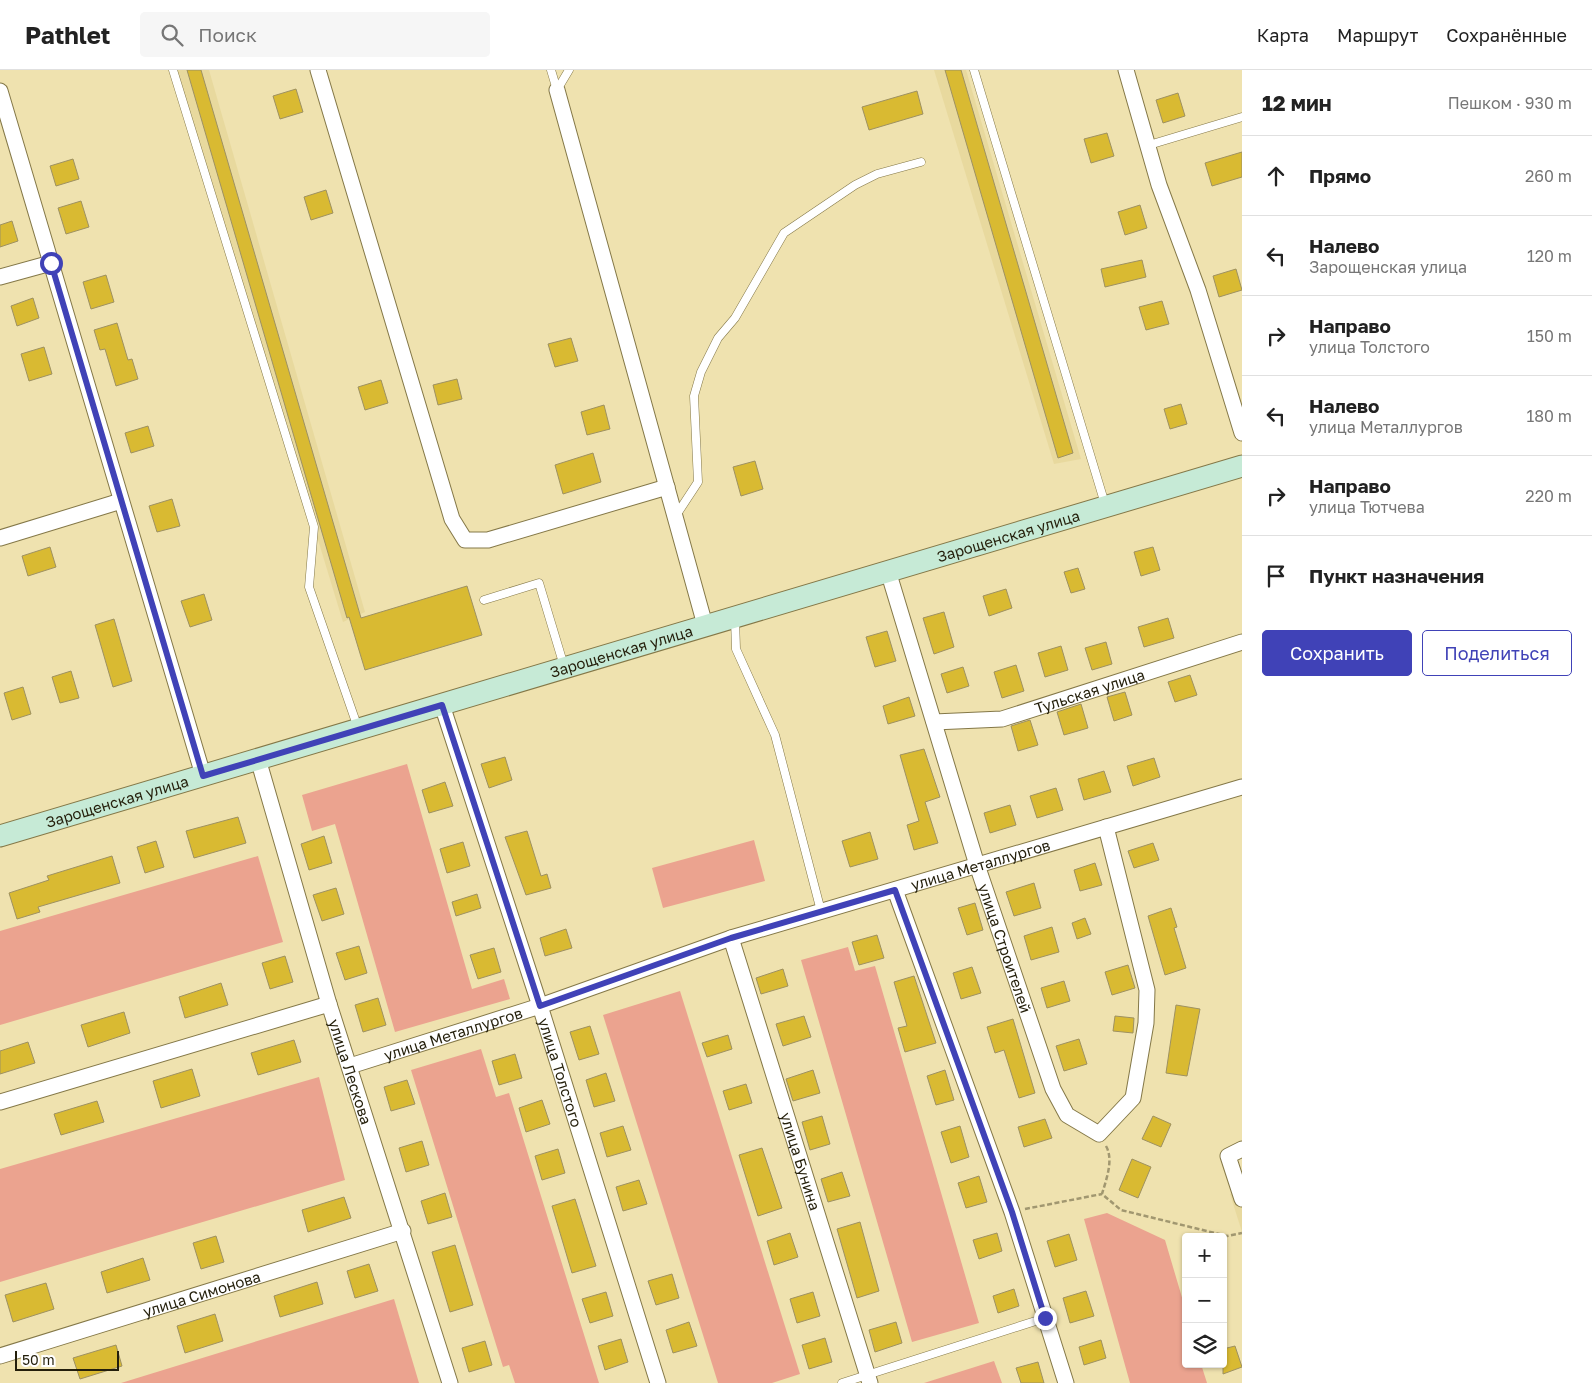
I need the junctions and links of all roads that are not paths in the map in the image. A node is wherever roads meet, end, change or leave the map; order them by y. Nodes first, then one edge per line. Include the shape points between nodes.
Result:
1 (173, 70) edge
2 (318, 70) edge
3 (551, 70) edge
4 (569, 70) edge
5 (974, 70) edge
6 (1126, 70) edge
7 (557, 90) junction
8 (0, 91) edge
9 (1242, 117) edge
10 (1149, 145) junction
11 (920, 162) dead end
12 (51, 263) junction
13 (0, 277) edge
14 (1242, 432) edge
15 (1242, 466) edge
16 (667, 487) junction
17 (121, 501) junction
18 (1106, 506) junction
19 (676, 517) junction
20 (0, 538) edge
21 (888, 571) junction
22 (484, 600) dead end
23 (735, 617) junction
24 (706, 626) junction
25 (1242, 642) edge
26 (564, 668) junction
27 (442, 705) junction
28 (934, 722) junction
29 (358, 728) junction
30 (258, 759) junction
31 (203, 776) junction
32 (1242, 787) edge
33 (1106, 827) junction
34 (0, 836) edge
35 (977, 865) junction
36 (895, 890) junction
37 (821, 912) junction
38 (731, 938) junction
39 (329, 1004) junction
40 (540, 1006) junction
41 (350, 1066) junction
42 (0, 1102) edge
43 (1242, 1148) edge
44 (1242, 1199) edge
45 (403, 1231) junction
46 (1045, 1318) junction
47 (0, 1356) edge
48 (868, 1379) edge
49 (450, 1383) edge
50 (658, 1383) edge
51 (842, 1383) edge
52 (1066, 1383) edge

1 - 29 lane via 314,528 309,587
2 - 16 street via 452,518 465,540 488,540
3 - 7 lane
4 - 7 lane
5 - 18 lane
6 - 10 street
7 - 16 street
8 - 12 street
9 - 10 lane
10 - 14 street via 1159,185 1198,290
11 - 19 lane via 877,174 855,185 784,233 735,318 718,338 701,372 694,396 698,482
12 - 13 street
12 - 17 street
15 - 18 street, Зарощенская улица
16 - 19 street
17 - 20 street
17 - 31 street
18 - 21 street, Зарощенская улица
19 - 24 street
21 - 23 street, Зарощенская улица
21 - 28 street, улица Строителей
22 - 26 lane via 538,583
23 - 24 street, Зарощенская улица
23 - 37 lane via 736,649 775,735
24 - 26 street, Зарощенская улица
25 - 28 street, Тульская улица via 1002,719
26 - 27 street, Зарощенская улица
27 - 29 street, Зарощенская улица
27 - 40 street, улица Толстого
28 - 35 street, улица Строителей
29 - 30 street, Зарощенская улица
30 - 31 street, Зарощенская улица
30 - 39 street, улица Лескова
31 - 34 street, Зарощенская улица
32 - 33 street, улица Металлургов
33 - 35 street, улица Металлургов
33 - 35 street, улица Строителей via 1146,990 1146,1024 1133,1098 1098,1134 1067,1115 1052,1089
35 - 36 street, улица Металлургов
36 - 37 street, улица Металлургов
36 - 46 street via 1012,1212
37 - 38 street, улица Металлургов
38 - 40 street, улица Металлургов
38 - 48 street, улица Бунина
39 - 41 street, улица Лескова
39 - 42 street
40 - 41 street, улица Металлургов
40 - 50 street, улица Толстого
41 - 45 street, улица Лескова
43 - 44 street via 1228,1156
45 - 47 street, улица Симонова
45 - 49 street, улица Лескова
46 - 48 lane
46 - 52 street
48 - 51 lane

